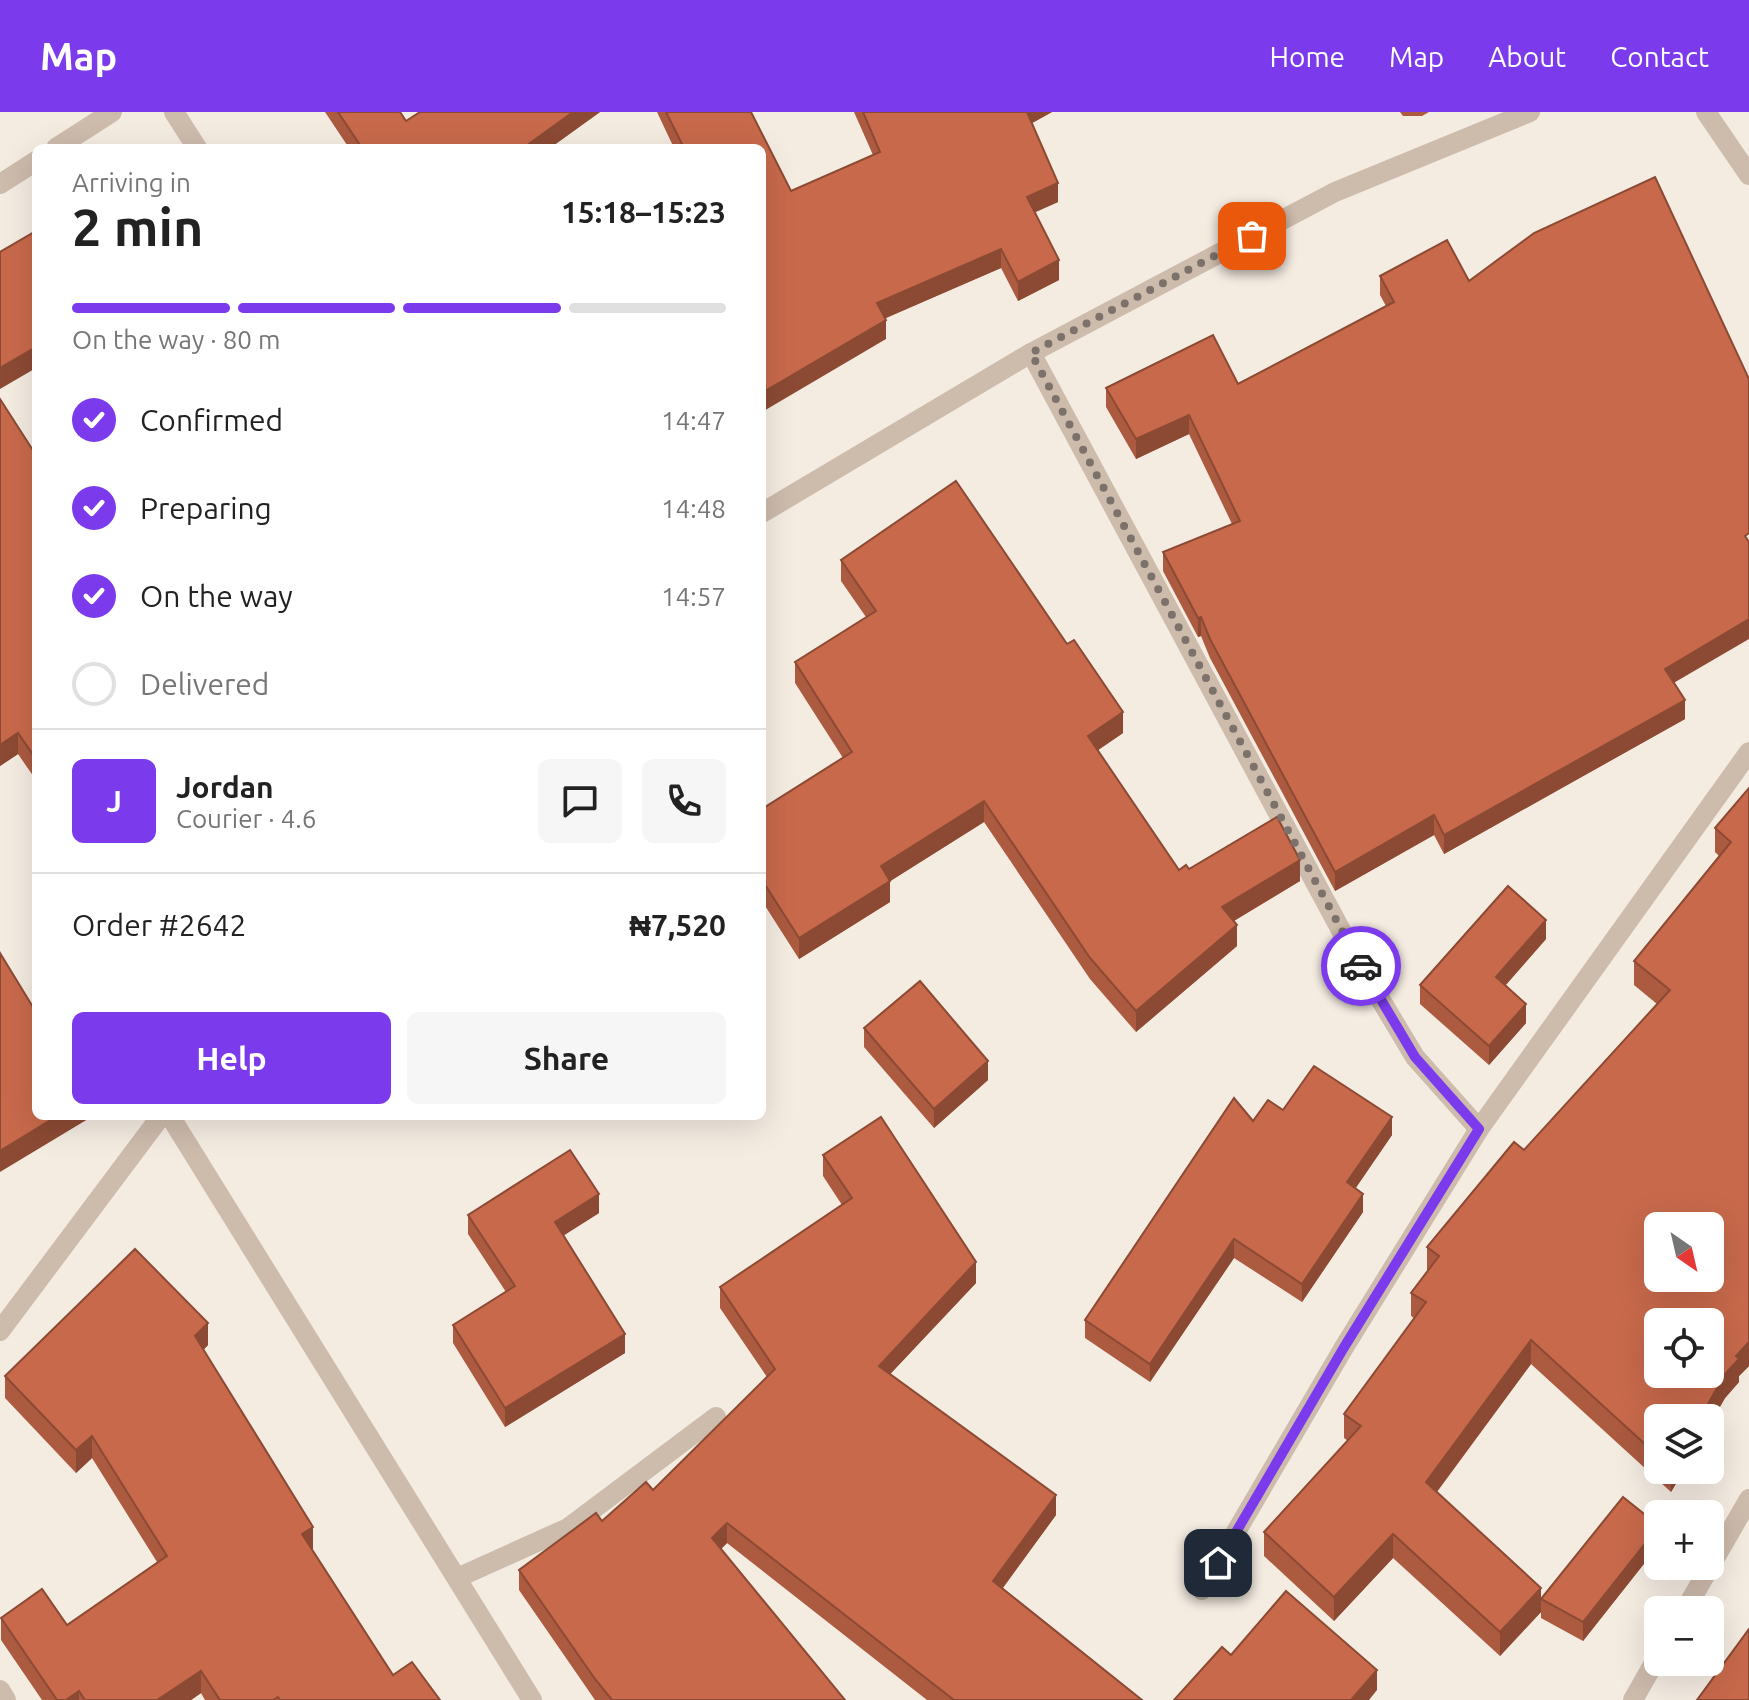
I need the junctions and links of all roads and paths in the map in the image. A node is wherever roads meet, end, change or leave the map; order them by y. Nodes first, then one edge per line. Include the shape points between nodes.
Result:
1 (112, 112) edge
2 (174, 112) edge
3 (1530, 112) edge
4 (1706, 112) edge
5 (62, 144) edge
6 (194, 144) edge
7 (32, 164) edge
8 (1749, 175) edge
9 (0, 184) edge
10 (1031, 353) junction
11 (766, 511) edge
12 (1749, 752) edge
13 (158, 1120) edge
14 (172, 1120) edge
15 (1479, 1129) junction
16 (0, 1331) edge
17 (716, 1417) dead end
18 (1749, 1499) edge
19 (457, 1578) junction
20 (1202, 1590) dead end
21 (1693, 1596) edge
22 (1647, 1676) edge
23 (0, 1690) edge
24 (6, 1700) edge
25 (532, 1700) edge
26 (1633, 1700) edge

1 - 5 street
2 - 6 street
3 - 10 street via 1335,192
4 - 8 street
7 - 9 street
10 - 11 street
10 - 15 street via 1358,962 1415,1057
12 - 15 street
13 - 16 street
14 - 19 street
15 - 20 street
17 - 19 street via 568,1528
18 - 21 street
19 - 25 street
22 - 26 street
23 - 24 street

